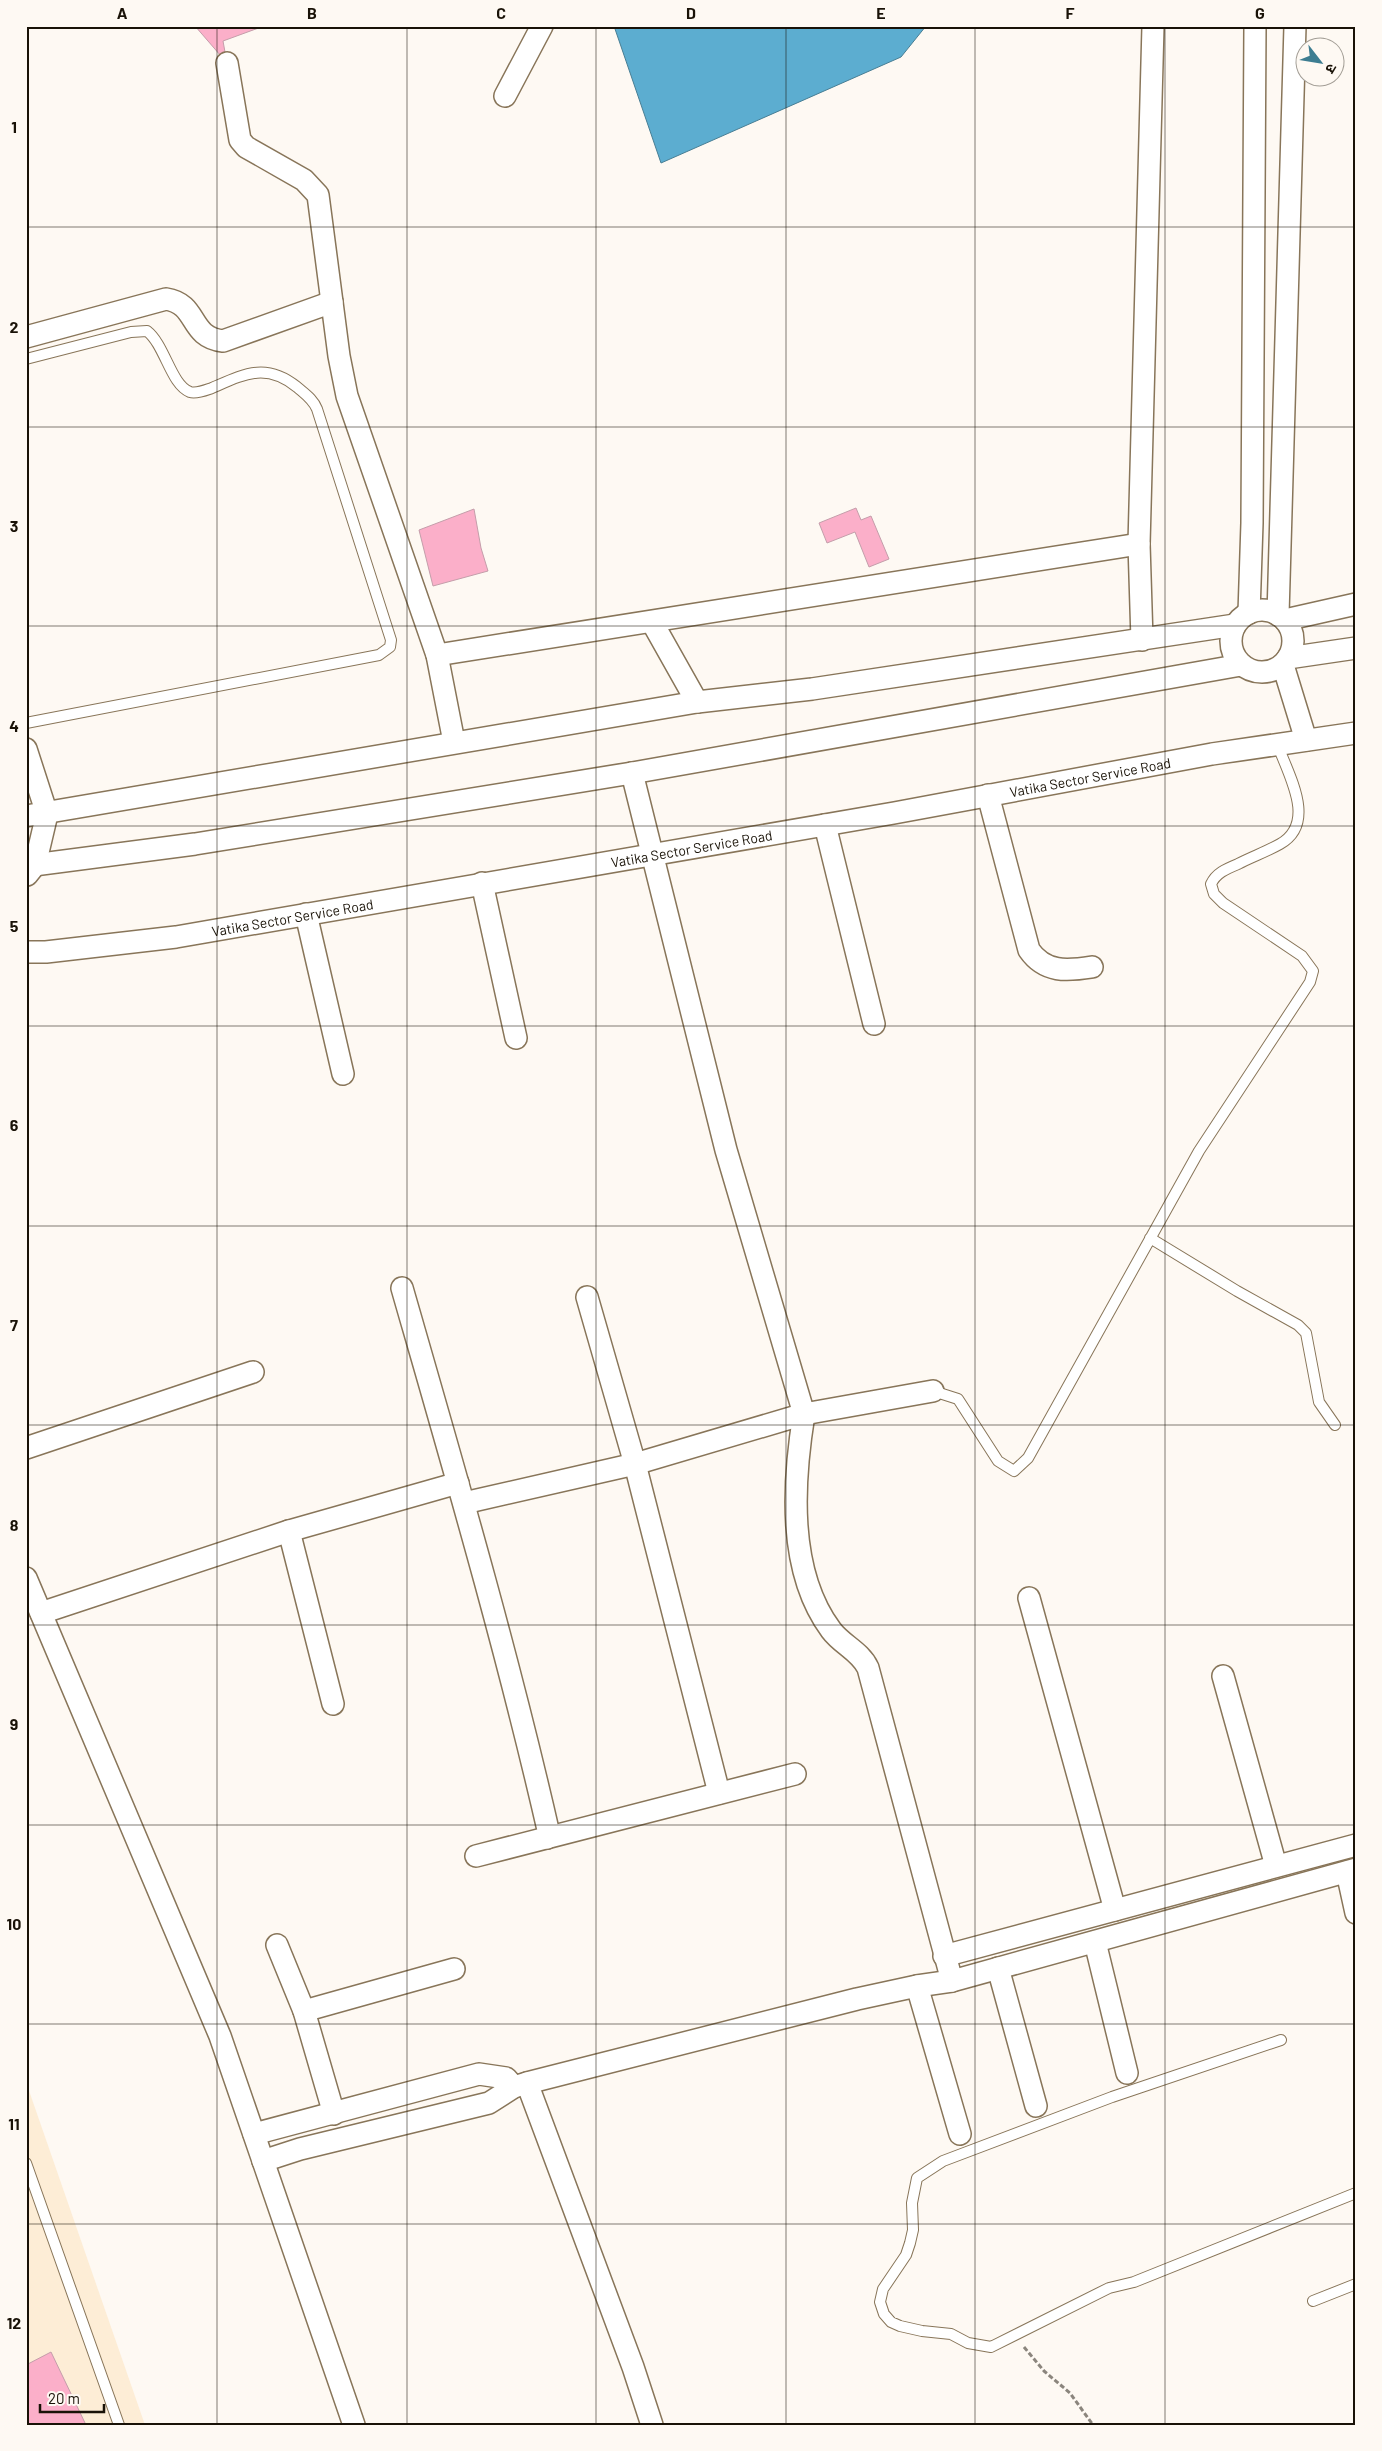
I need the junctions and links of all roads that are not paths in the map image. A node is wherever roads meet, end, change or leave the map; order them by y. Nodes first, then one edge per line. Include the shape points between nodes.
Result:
1 (542, 26) edge
2 (1153, 26) edge
3 (1255, 26) edge
4 (1295, 26) edge
5 (227, 63) dead end
6 (505, 96) dead end
7 (332, 302) junction
8 (26, 337) edge
9 (26, 359) edge
10 (1139, 544) junction
11 (1356, 604) edge
12 (1281, 618) junction
13 (1242, 619) junction
14 (652, 622) junction
15 (1142, 640) junction
16 (1356, 648) edge
17 (437, 655) junction
18 (1286, 661) junction
19 (1241, 665) junction
20 (697, 702) junction
21 (26, 723) edge
22 (1356, 733) edge
23 (1306, 740) junction
24 (454, 742) junction
25 (1278, 746) junction
26 (26, 749) edge
27 (632, 773) junction
28 (988, 795) junction
29 (37, 815) edge
30 (825, 825) junction
31 (653, 853) junction
32 (29, 869) edge
33 (482, 883) junction
34 (306, 914) junction
35 (26, 952) edge
36 (1092, 967) dead end
37 (874, 1024) dead end
38 (516, 1038) dead end
39 (343, 1074) dead end
40 (1150, 1238) junction
41 (402, 1288) dead end
42 (587, 1297) dead end
43 (253, 1372) dead end
44 (934, 1391) joint
45 (804, 1414) junction
46 (1335, 1425) dead end
47 (26, 1448) edge
48 (635, 1464) junction
49 (461, 1493) junction
50 (289, 1531) junction
51 (26, 1578) edge
52 (1029, 1598) dead end
53 (41, 1613) junction
54 (1223, 1676) dead end
55 (333, 1704) dead end
56 (794, 1774) dead end
57 (719, 1793) junction
58 (547, 1838) junction
59 (1356, 1845) edge
60 (476, 1856) dead end
61 (1276, 1866) junction
62 (1351, 1871) edge
63 (1115, 1910) junction
64 (1356, 1914) edge
65 (1095, 1942) junction
66 (277, 1945) dead end
67 (944, 1956) junction
68 (998, 1968) junction
69 (454, 1970) dead end
70 (952, 1981) junction
71 (917, 1986) junction
72 (304, 2011) junction
73 (1281, 2040) dead end
74 (1126, 2072) dead end
75 (521, 2085) junction
76 (1036, 2106) dead end
77 (334, 2114) junction
78 (254, 2134) junction
79 (960, 2134) dead end
80 (263, 2161) junction
81 (26, 2163) edge
82 (1356, 2193) edge
83 (1356, 2284) edge
84 (1313, 2300) dead end
85 (119, 2425) edge
86 (354, 2425) edge
87 (652, 2425) edge

1 - 6 street
2 - 10 street
3 - 13 street via 1252,523
4 - 12 street
5 - 7 street via 240,140 246,147 304,180 318,195
7 - 8 street via 223,340 215,340 205,334 185,306 166,298
7 - 17 street via 347,396
9 - 21 lane via 131,332 147,331 156,338 184,389 192,393 247,372 263,372 291,382 311,398 317,409 391,640 390,647 379,655
10 - 14 street
10 - 15 street
11 - 12 street
12 - 13 street via 1269,611
12 - 18 street via 1293,638
13 - 15 street
13 - 19 street via 1231,636 1234,657
14 - 17 street
14 - 20 street
15 - 20 street via 812,689
16 - 18 street
17 - 24 street
18 - 19 street via 1267,672 1257,672
18 - 23 street
19 - 27 street
20 - 24 street
22 - 23 street, Vatika Sector Service Road
23 - 25 street, Vatika Sector Service Road
24 - 29 street
25 - 28 street, Vatika Sector Service Road via 1212,754
25 - 40 lane via 1299,806 1297,825 1281,843 1214,876 1211,884 1214,894 1223,902 1302,956 1313,971 1310,982 1199,1151
26 - 29 street
27 - 31 street
27 - 32 street
28 - 30 street, Vatika Sector Service Road
28 - 36 street via 1029,950 1040,963 1058,970
29 - 32 street
30 - 31 street, Vatika Sector Service Road
30 - 37 street
31 - 33 street, Vatika Sector Service Road
31 - 45 street via 726,1150
33 - 34 street, Vatika Sector Service Road
33 - 38 street
34 - 35 street, Vatika Sector Service Road via 176,937
34 - 39 street
40 - 44 lane via 1028,1458 1014,1471 998,1461 958,1399
40 - 46 lane via 1298,1324 1306,1332 1318,1402
41 - 49 street
42 - 48 street
43 - 47 street
44 - 45 street
45 - 48 street
45 - 67 street via 797,1455 794,1507 805,1570 832,1631 856,1652 868,1668
48 - 49 street
48 - 57 street
49 - 50 street
49 - 58 street via 534,1768 549,1834
50 - 53 street
50 - 55 street
51 - 53 street
52 - 63 street
53 - 78 street via 220,2036
54 - 61 street
56 - 57 street
57 - 58 street
58 - 60 street
59 - 61 street
61 - 63 street
62 - 64 street
62 - 65 street
63 - 67 street
65 - 68 street
65 - 74 street
66 - 72 street
67 - 70 street
68 - 70 street
68 - 76 street
69 - 72 street
70 - 71 street
71 - 75 street
71 - 79 street
72 - 77 street
73 - 82 lane via 1021,2131 943,2161 917,2178 910,2243 906,2255 883,2289 880,2302 884,2314 900,2326 951,2334 982,2347 999,2344 1109,2288 1134,2282
75 - 77 street via 506,2078 479,2074
75 - 80 street via 489,2103
75 - 87 street via 633,2367
77 - 78 street
78 - 80 street
80 - 86 street
81 - 85 lane
83 - 84 lane

